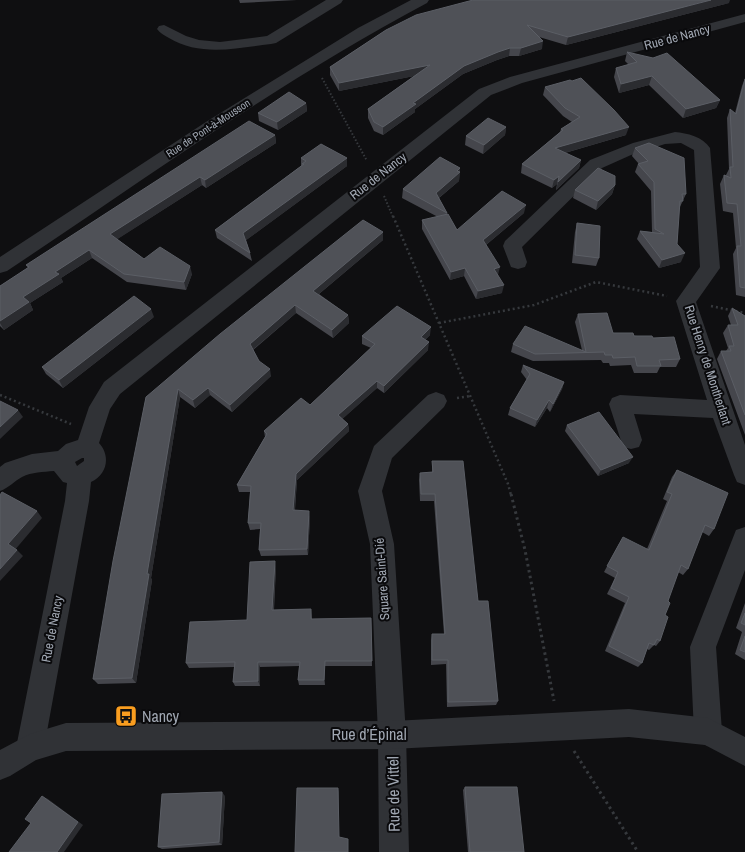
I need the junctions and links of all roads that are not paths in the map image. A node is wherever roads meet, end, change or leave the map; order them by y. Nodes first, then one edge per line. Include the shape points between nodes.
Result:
1 (336, 0) edge
2 (422, 0) edge
3 (745, 18) edge
4 (164, 29) dead end
5 (518, 262) dead end
6 (0, 266) edge
7 (436, 401) dead end
8 (721, 410) junction
9 (631, 440) dead end
10 (72, 468) junction
11 (745, 475) edge
12 (0, 481) edge
13 (745, 538) edge
14 (708, 732) junction
15 (392, 735) junction
16 (30, 748) junction
17 (745, 752) edge
18 (0, 766) edge
19 (394, 852) edge

1 - 4 street via 283,34 266,41 220,46 198,44 181,39
2 - 6 street, Rue de Pont-à-Mousson via 363,31 201,132
3 - 10 street, Rue de Nancy via 516,80 485,92 112,388 100,407 86,448 94,452 95,464 89,472
5 - 8 street, Rue Henry de Montherlant via 512,246 596,164 608,157 656,142 682,138 702,148 710,268 686,301
7 - 15 street, Square Saint-Dié via 382,453 370,491 382,544
8 - 9 street via 620,404
8 - 11 street, Rue Henry de Montherlant
10 - 12 street via 32,464 13,470
10 - 16 street, Rue de Nancy via 79,485 77,501
13 - 14 street via 702,647
14 - 15 street, Rue d’Épinal via 628,723
14 - 17 street
15 - 16 street, Rue d’Épinal via 66,737
15 - 19 street, Rue de Vittel
16 - 18 street

